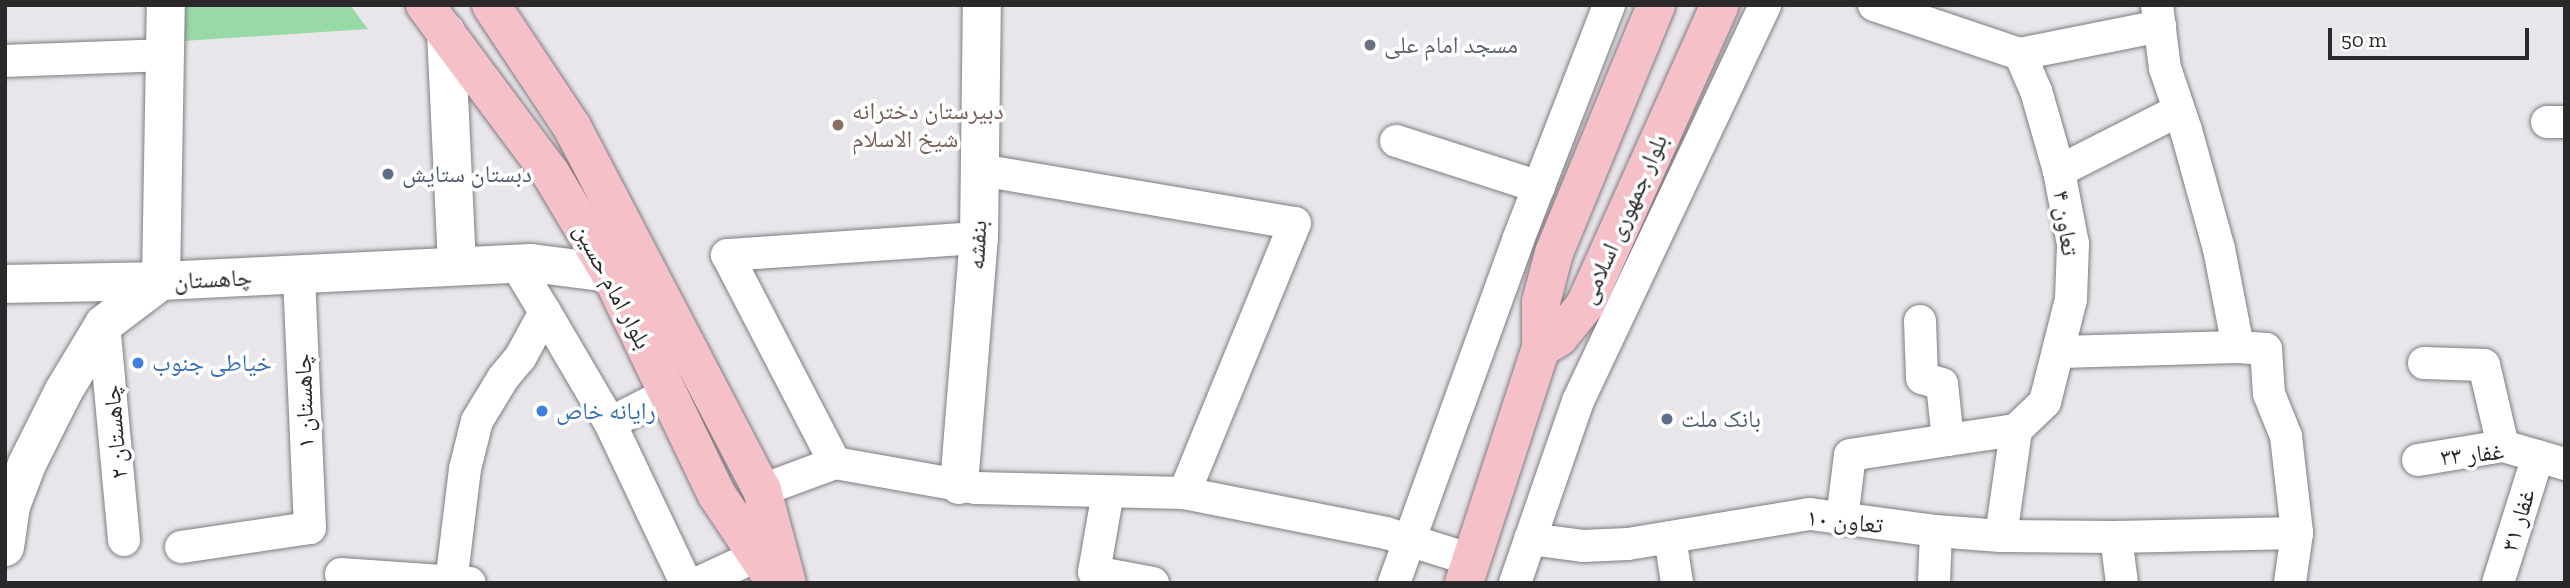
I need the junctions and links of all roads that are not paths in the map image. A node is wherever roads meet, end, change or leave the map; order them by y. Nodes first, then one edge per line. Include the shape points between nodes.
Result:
1 (166, 5) edge
2 (491, 5) edge
3 (982, 5) edge
4 (1609, 5) edge
5 (1656, 5) edge
6 (1720, 5) edge
7 (1765, 5) edge
8 (1879, 6) edge
9 (2158, 16) edge
10 (436, 19) edge
11 (2020, 54) junction
12 (166, 55) junction
13 (5, 61) edge
14 (2178, 111) junction
15 (1396, 141) dead end
16 (980, 170) junction
17 (2059, 171) junction
18 (1539, 187) junction
19 (979, 238) junction
20 (1518, 240) junction
21 (1553, 253) junction
22 (516, 264) junction
23 (457, 266) junction
24 (610, 273) junction
25 (299, 274) junction
26 (161, 281) junction
27 (5, 284) edge
28 (545, 312) junction
29 (1920, 321) dead end
30 (104, 324) junction
31 (2238, 347) junction
32 (1541, 348) junction
33 (2059, 352) junction
34 (2424, 363) dead end
35 (669, 393) junction
36 (610, 423) junction
37 (2016, 430) junction
38 (1948, 440) junction
39 (2503, 446) junction
40 (2418, 460) dead end
41 (2552, 460) edge
42 (16, 463) edge
43 (835, 463) junction
44 (960, 485) junction
45 (762, 491) junction
46 (1108, 492) junction
47 (1184, 494) junction
48 (1842, 519) junction
49 (1936, 531) junction
50 (2297, 533) junction
51 (2001, 536) junction
52 (1670, 537) junction
53 (2116, 537) junction
54 (1407, 539) junction
55 (1530, 539) junction
56 (124, 540) dead end
57 (5, 547) edge
58 (181, 547) dead end
59 (766, 570) edge
60 (1468, 572) edge
61 (341, 574) dead end
62 (457, 582) edge
63 (686, 583) edge
64 (698, 583) edge
65 (787, 583) edge
66 (1153, 583) edge
67 (1394, 583) edge
68 (1515, 583) edge
69 (1677, 583) edge
70 (1934, 583) edge
71 (2122, 583) edge
72 (2290, 583) edge
73 (2498, 583) edge

1 - 12 street
2 - 45 main road via 572,127
3 - 16 street, بنفشه
4 - 18 street
5 - 21 main road
6 - 32 main road, بلوار جمهوری اسلامی via 1585,305 1559,337
7 - 55 street via 1578,401
8 - 11 street
9 - 11 street
9 - 14 street via 2165,68
10 - 23 street
10 - 24 main road, بلوار امام حسین via 551,174
11 - 17 street, تعاون ۴
12 - 13 street
12 - 26 street
14 - 17 street
14 - 31 street via 2219,249
15 - 18 street
16 - 19 street, بنفشه
16 - 47 street via 1295,223
17 - 33 street, تعاون ۴ via 2073,244 2071,299
18 - 20 street
19 - 43 street via 727,255
19 - 44 street, بنفشه
20 - 21 street
20 - 54 street
21 - 32 main road via 1541,302
22 - 23 street, چاهستان
22 - 24 street, چاهستان
22 - 28 street
23 - 25 street, چاهستان
24 - 35 main road, بلوار امام حسین
25 - 26 street, چاهستان
25 - 58 street, چاهستان ۱ via 310,528
26 - 27 street
26 - 30 street, چاهستان
28 - 36 street
28 - 62 street via 477,421 465,469
29 - 38 street via 1922,378 1942,384
30 - 42 street, چاهستان
30 - 56 street, چاهستان ۲
31 - 33 street
31 - 50 street via 2266,349 2269,394 2286,436
32 - 60 main road
33 - 37 street, تعاون ۴ via 2045,402
34 - 39 street via 2484,365
35 - 36 street
35 - 59 main road, بلوار امام حسین via 717,495
36 - 63 street
37 - 38 street
37 - 51 street
38 - 48 street via 1850,456
39 - 40 street, غفار ۳۳
39 - 41 street, غفار ۳۳
41 - 73 street, غفار ۳۱
42 - 57 street, چاهستان
43 - 44 street
43 - 45 street
44 - 46 street
45 - 65 main road
46 - 47 street
46 - 66 street via 1094,572
47 - 54 street
48 - 49 street, تعاون ۱۰
48 - 52 street, تعاون ۱۰ via 1810,514
49 - 51 street, تعاون ۱۰
49 - 70 street
50 - 53 street, تعاون ۱۰
50 - 72 street
51 - 53 street, تعاون ۱۰
52 - 55 street, تعاون ۱۰ via 1583,546
52 - 69 street
53 - 71 street
54 - 60 street
54 - 67 street
55 - 68 street
59 - 64 street
61 - 62 street

